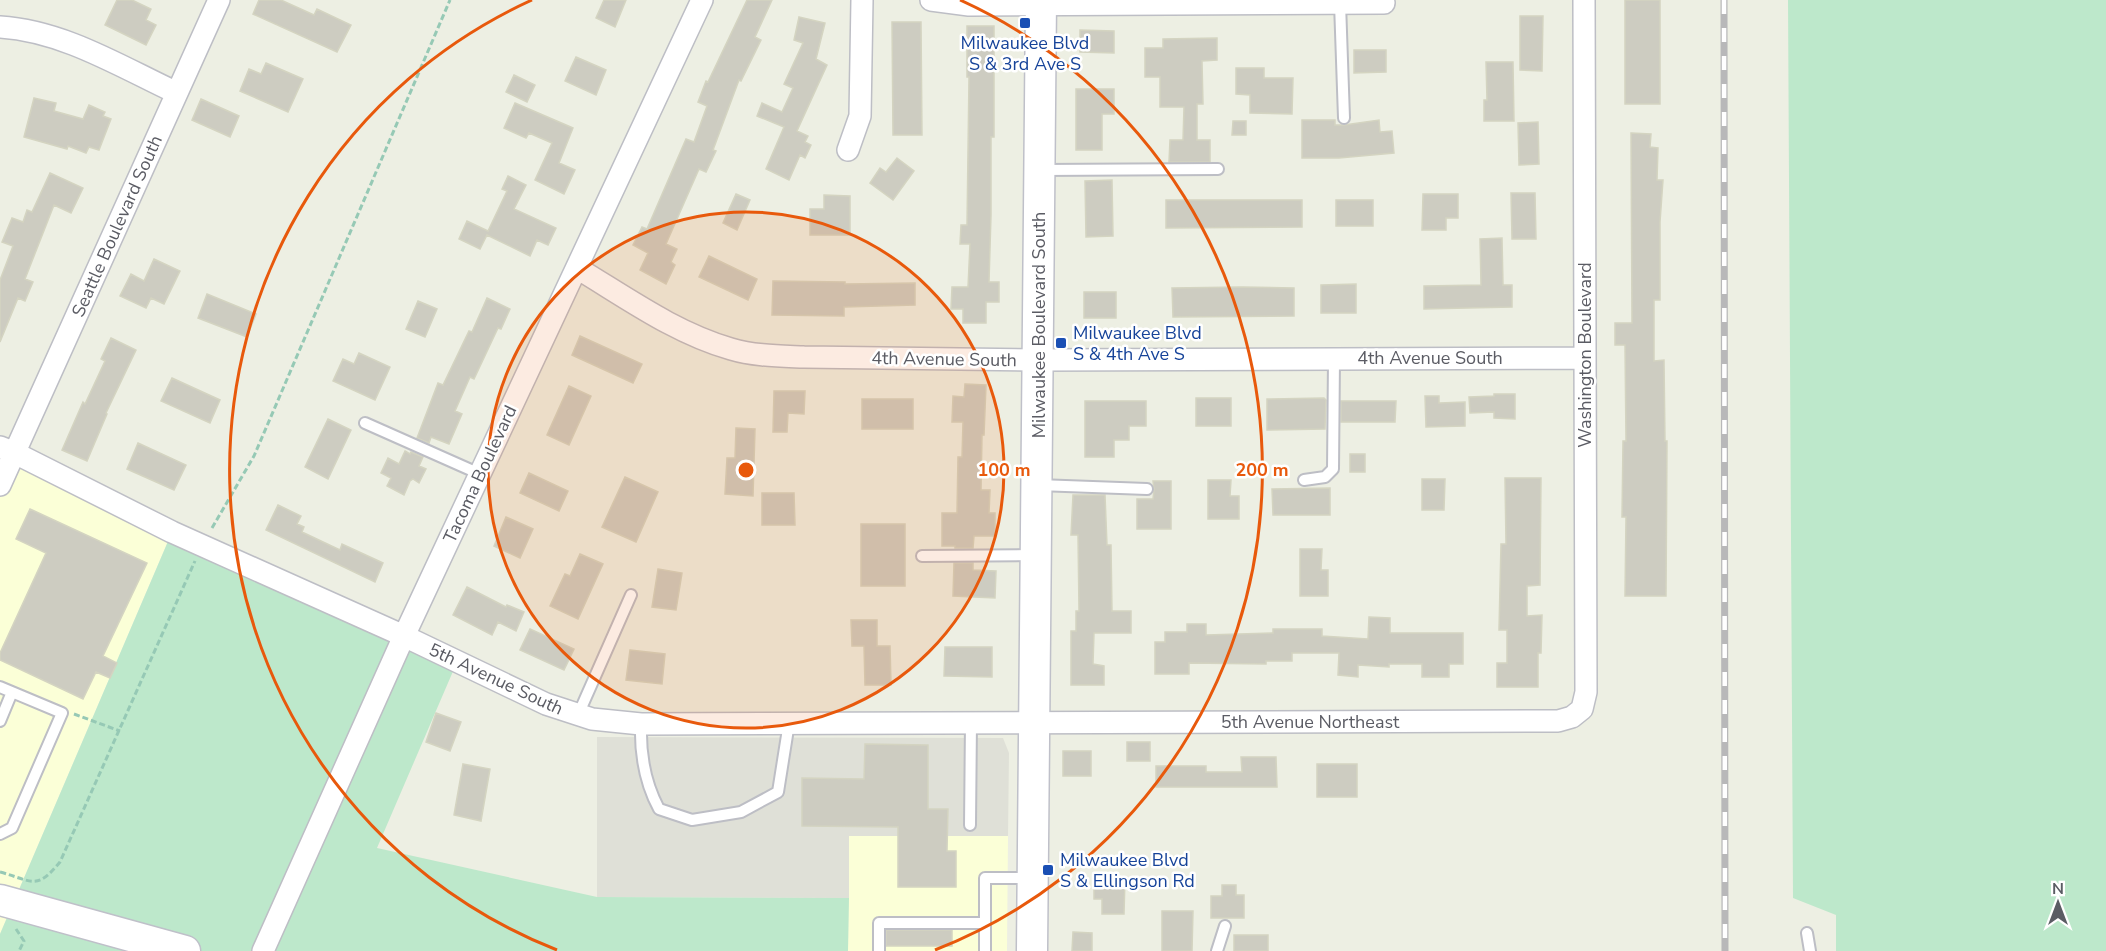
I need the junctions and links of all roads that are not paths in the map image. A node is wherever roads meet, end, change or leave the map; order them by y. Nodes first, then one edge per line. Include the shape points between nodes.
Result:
1 (219, 0) edge
2 (702, 0) edge
3 (862, 0) edge
4 (931, 0) edge
5 (1584, 0) edge
6 (1041, 2) edge
7 (1348, 2) edge
8 (1384, 3) dead end
9 (0, 27) edge
10 (177, 93) junction
11 (1344, 118) dead end
12 (848, 150) dead end
13 (1218, 169) dead end
14 (1040, 170) junction
15 (577, 268) junction
16 (1585, 358) junction
17 (1334, 359) junction
18 (1038, 360) junction
19 (365, 423) dead end
20 (7, 450) edge
21 (480, 474) junction
22 (1304, 480) dead end
23 (0, 485) edge
24 (1037, 485) junction
25 (1147, 489) dead end
26 (1037, 555) junction
27 (922, 556) dead end
28 (631, 595) dead end
29 (404, 636) junction
30 (0, 687) edge
31 (12, 692) junction
32 (1582, 710) joint
33 (578, 715) junction
34 (0, 721) edge
35 (971, 722) junction
36 (792, 723) junction
37 (1035, 723) junction
38 (641, 724) junction
39 (970, 825) dead end
40 (0, 834) edge
41 (1033, 878) junction
42 (4, 913) edge
43 (985, 923) junction
44 (1225, 926) dead end
45 (1807, 933) dead end
46 (185, 951) edge
47 (263, 951) edge
48 (879, 951) edge
49 (985, 951) edge
50 (1032, 951) edge
51 (1217, 951) edge
52 (1810, 951) edge

1 - 10 street, Seattle Boulevard South
2 - 15 street, Tacoma Boulevard
3 - 12 street via 860,116
4 - 6 street via 969,4
5 - 16 street, Washington Boulevard
6 - 7 street
6 - 14 street, Milwaukee Boulevard South
7 - 8 street
7 - 11 lane
9 - 10 street via 57,38
10 - 20 street, Seattle Boulevard South
13 - 14 lane
14 - 18 street, Milwaukee Boulevard South
15 - 18 street, 4th Avenue South via 672,325 733,350 804,357
15 - 21 street, Tacoma Boulevard
16 - 17 street, 4th Avenue South
16 - 32 street, Washington Boulevard via 1586,692
17 - 18 street, 4th Avenue South
17 - 22 lane via 1333,469 1325,477
18 - 24 street, Milwaukee Boulevard South
19 - 21 lane
20 - 23 street, Seattle Boulevard South
20 - 29 street, 5th Avenue South via 202,546
21 - 29 street, Tacoma Boulevard
24 - 25 lane
24 - 26 street, Milwaukee Boulevard South
26 - 27 lane
26 - 37 street, Milwaukee Boulevard South
28 - 33 lane
29 - 33 street, 5th Avenue South via 546,704
29 - 47 street, Tacoma Boulevard
30 - 31 lane
31 - 34 lane
31 - 40 lane via 62,713 12,828
32 - 37 street, 5th Avenue Northeast via 1558,721
33 - 38 street, 5th Avenue South
35 - 36 street, 5th Avenue South
35 - 37 street, 5th Avenue South
35 - 39 lane
36 - 38 street, 5th Avenue South
36 - 38 lane via 778,792 741,812 692,820 659,809 650,792 640,747
37 - 41 street, Milwaukee Boulevard South
41 - 43 lane via 985,878
41 - 50 street, Milwaukee Boulevard South
42 - 46 street
43 - 48 lane via 879,923
43 - 49 lane
44 - 51 lane
45 - 52 lane

